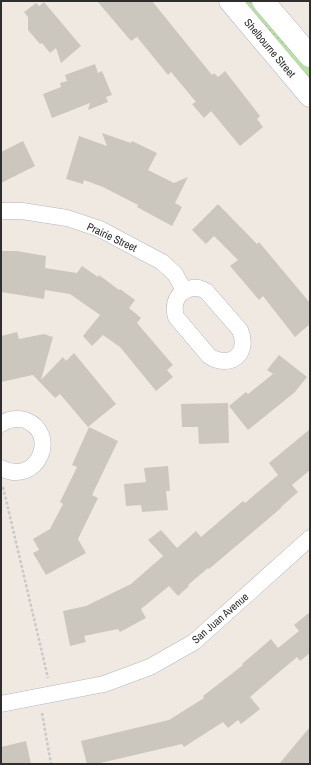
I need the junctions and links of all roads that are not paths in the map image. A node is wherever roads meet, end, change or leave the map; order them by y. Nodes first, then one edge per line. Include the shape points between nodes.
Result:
1 (230, 1) edge
2 (264, 1) edge
3 (310, 56) edge
4 (310, 96) edge
5 (1, 211) edge
6 (184, 290) junction
7 (1, 424) edge
8 (4, 469) edge
9 (310, 538) edge
10 (1, 704) edge

1 - 4 main road, Shelbourne Street
2 - 3 main road
5 - 6 street, Prairie Street via 22,211 67,218 100,229 162,262 175,274
6 - 6 street via 175,302 176,317 209,356 216,361 225,362 240,354 243,346 240,330 206,292 199,288
7 - 8 street via 12,419 29,422 36,427 43,443 42,452 32,467 16,472
9 - 10 street, San Juan Avenue via 194,642 150,667 104,684

